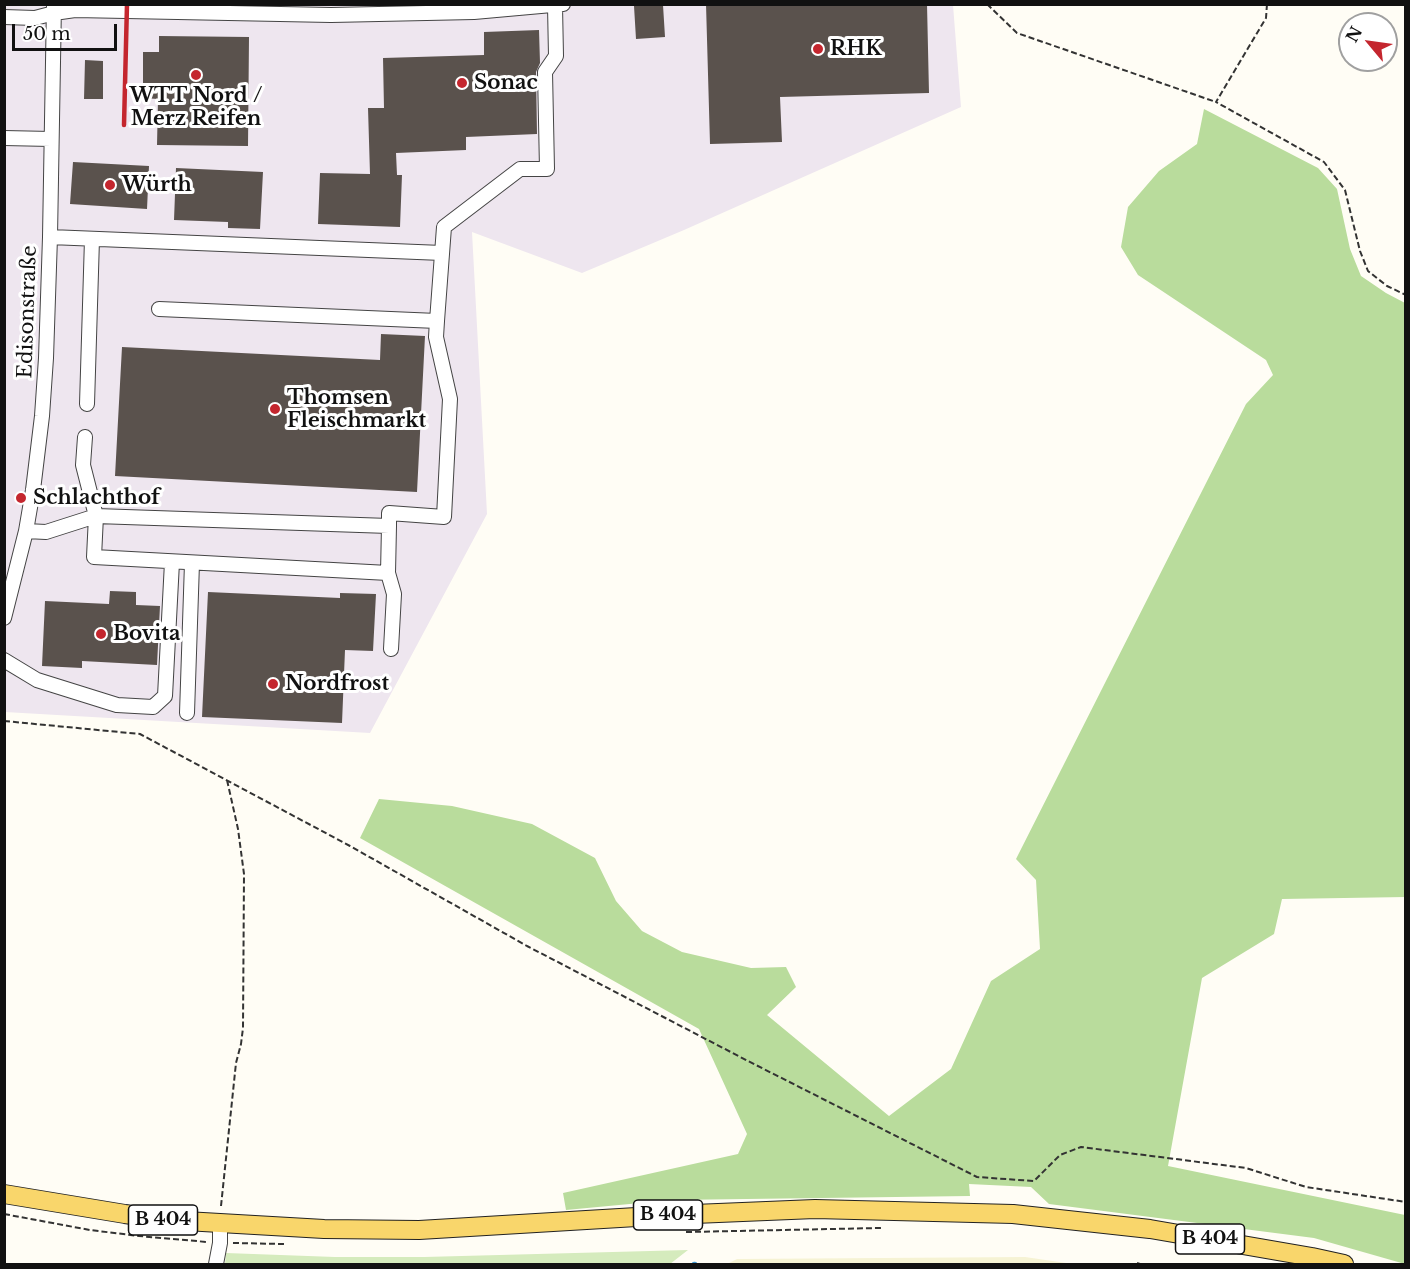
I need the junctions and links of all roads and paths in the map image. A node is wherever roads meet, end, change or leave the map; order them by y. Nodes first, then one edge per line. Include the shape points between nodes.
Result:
1 (987, 4) edge
2 (1267, 4) edge
3 (559, 5) edge
4 (520, 6) edge
5 (54, 9) edge
6 (263, 9) edge
7 (4, 17) edge
8 (1216, 102) junction
9 (4, 138) edge
10 (51, 139) junction
11 (50, 237) junction
12 (92, 239) junction
13 (442, 253) junction
14 (1406, 295) edge
15 (159, 309) dead end
16 (437, 321) junction
17 (87, 404) dead end
18 (85, 437) dead end
19 (96, 516) junction
20 (389, 526) junction
21 (26, 531) junction
22 (172, 562) junction
23 (192, 563) junction
24 (388, 573) junction
25 (4, 618) edge
26 (391, 649) dead end
27 (4, 660) edge
28 (187, 713) dead end
29 (4, 721) edge
30 (227, 780) junction
31 (4, 1194) edge
32 (1406, 1202) edge
33 (4, 1214) edge
34 (220, 1224) junction
35 (890, 1228) dead end
36 (687, 1232) dead end
37 (220, 1243) junction
38 (290, 1244) dead end
39 (216, 1264) edge
40 (1344, 1264) edge

1 - 8 path via 1017,33
2 - 8 path via 1266,18
3 - 4 street
3 - 13 street via 556,56 545,72 547,169 520,169 444,227
4 - 6 street via 474,12 354,14
5 - 6 street
5 - 7 street via 35,18
5 - 10 street, Edisonstraße
8 - 14 path via 1324,162 1345,190 1359,251 1368,271
9 - 10 street
10 - 11 street, Edisonstraße
11 - 12 street
11 - 21 street, Edisonstraße via 42,416
12 - 13 street
12 - 17 street
13 - 16 street
15 - 16 street
16 - 20 street via 436,337 450,399 444,517 389,513
18 - 19 street via 83,465
19 - 20 street
19 - 21 street via 46,532
19 - 22 street via 94,557
20 - 24 street
21 - 25 street, Edisonstraße
22 - 23 street
22 - 27 street via 165,696 153,707 117,705 37,680
23 - 24 street
23 - 28 street
24 - 26 street via 394,594
29 - 30 path via 140,734
30 - 32 path via 527,946 977,1177 1034,1181 1060,1155 1081,1147 1246,1167 1306,1186
30 - 34 path via 244,874 243,1028
31 - 34 main road, B 404 via 146,1217
33 - 37 path via 90,1230
34 - 37 street
34 - 40 main road, B 404 via 419,1230 815,1209 1013,1214 1150,1229
35 - 36 path
37 - 38 path
37 - 39 street

